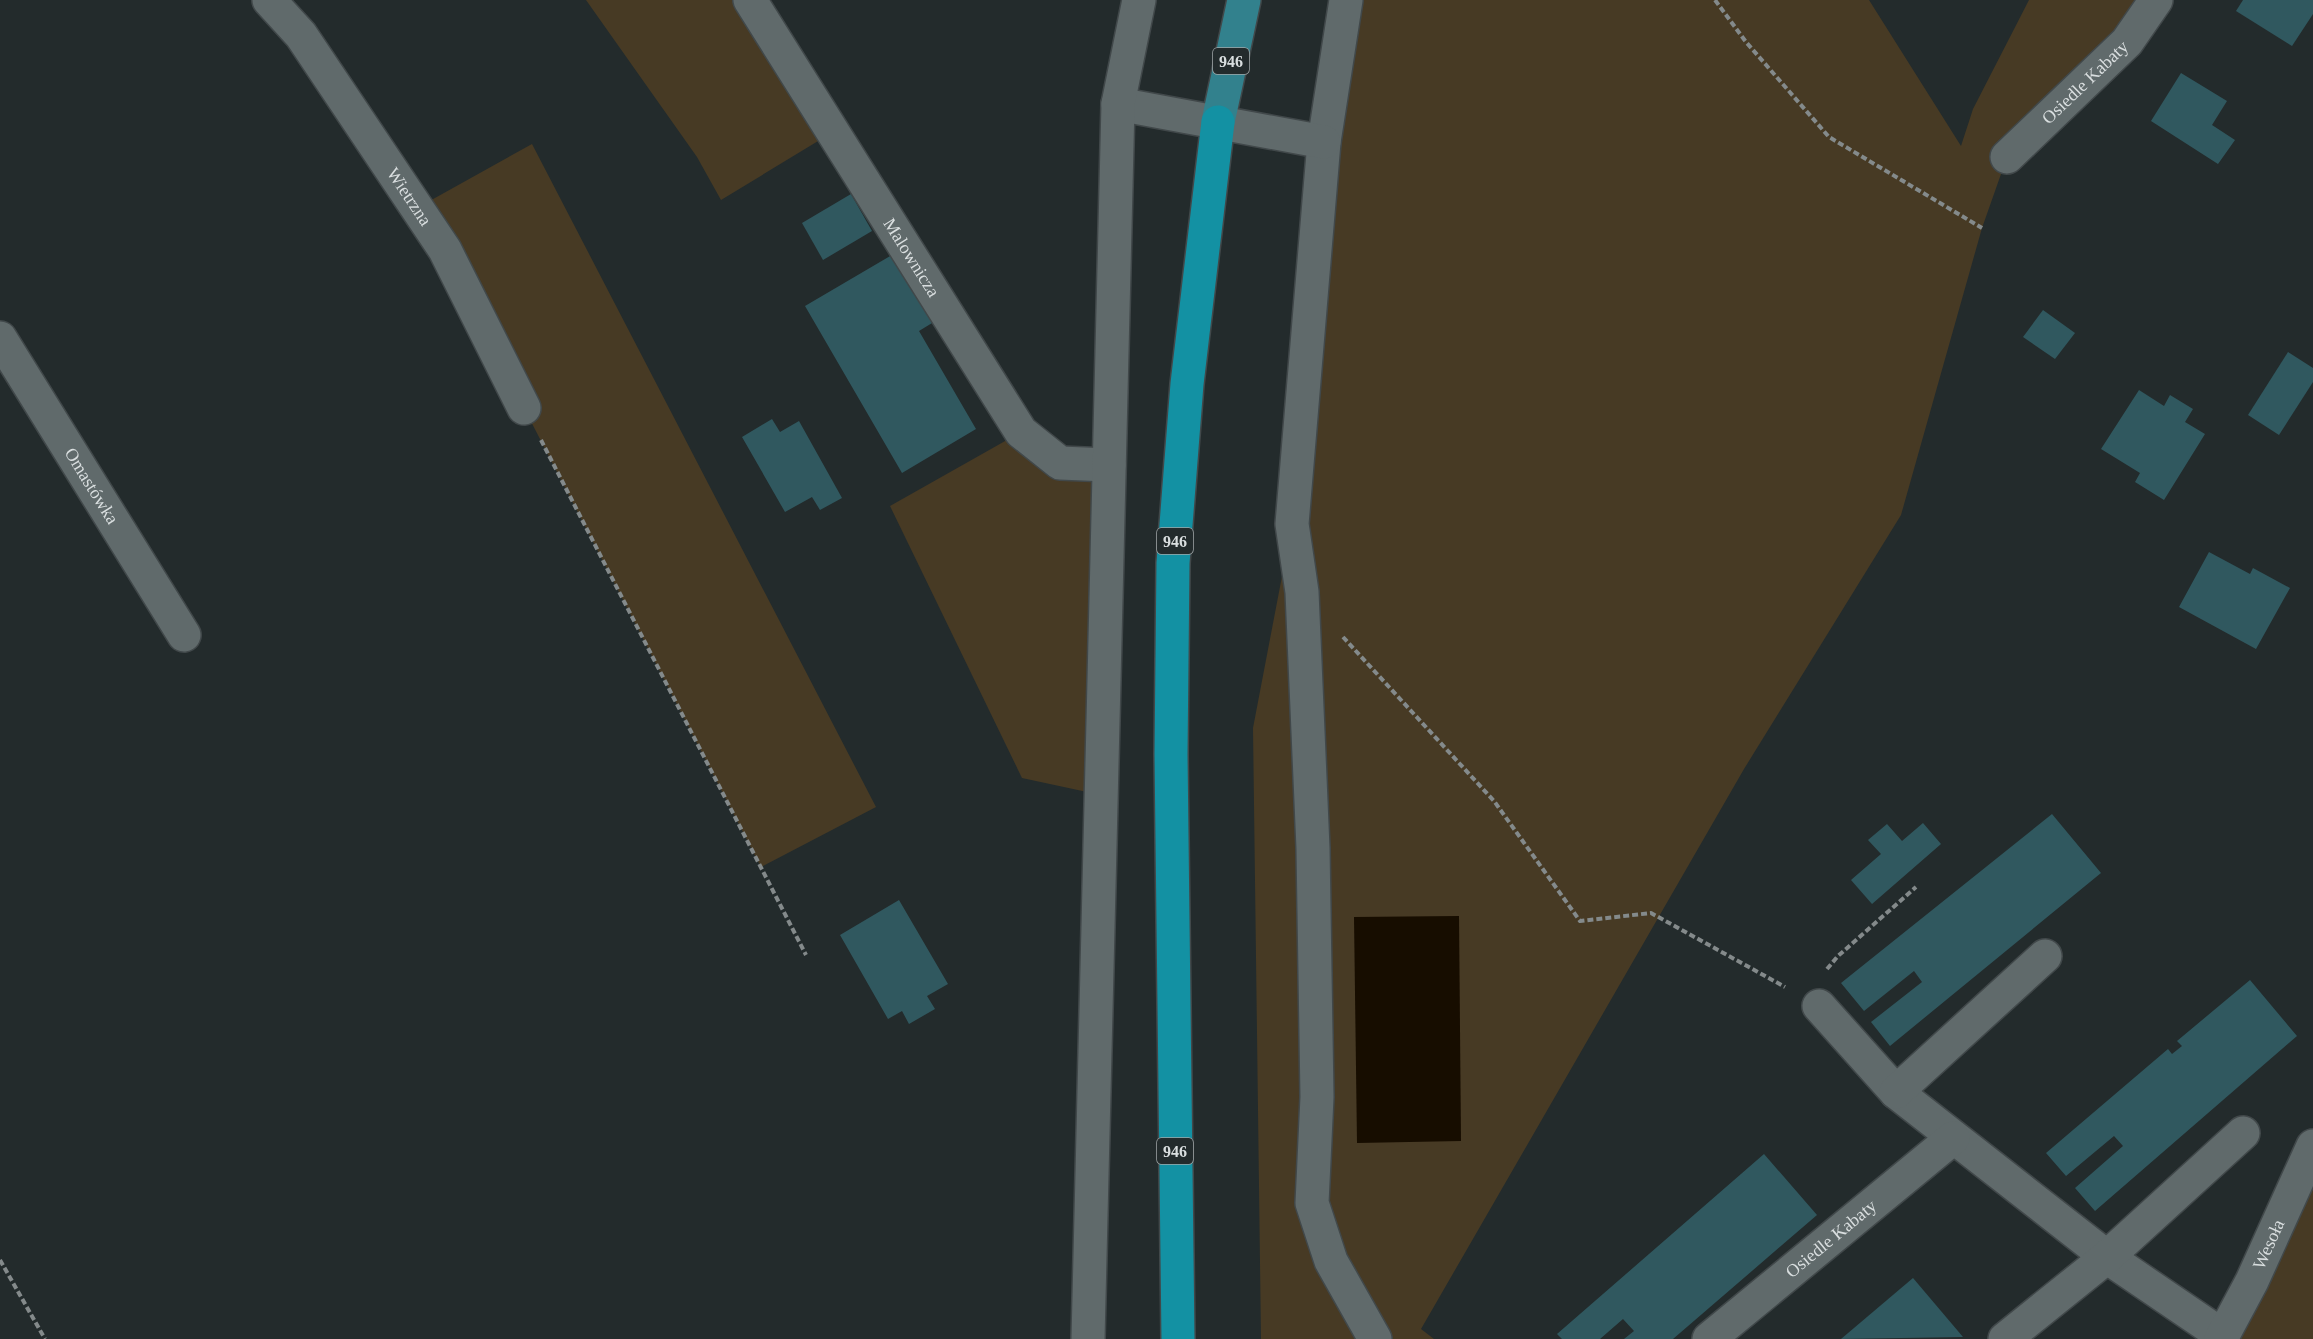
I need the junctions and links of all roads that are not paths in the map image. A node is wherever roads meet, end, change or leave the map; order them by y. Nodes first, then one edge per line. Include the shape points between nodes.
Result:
1 (269, 0) edge
2 (750, 0) edge
3 (1139, 0) edge
4 (1244, 0) edge
5 (1346, 0) edge
6 (2156, 0) edge
7 (1118, 104) junction
8 (1218, 122) junction
9 (1324, 142) junction
10 (2007, 157) dead end
11 (0, 338) edge
12 (524, 408) road end
13 (1109, 465) junction
14 (184, 635) dead end
15 (2045, 956) dead end
16 (1819, 1006) road end
17 (1896, 1092) junction
18 (2243, 1133) dead end
19 (1953, 1138) junction
20 (2313, 1146) edge
21 (2107, 1257) junction
22 (2222, 1337) edge
23 (1088, 1339) edge
24 (1178, 1339) edge
25 (1375, 1339) edge
26 (1708, 1339) edge
27 (2004, 1339) edge

1 - 12 street, Wietrzna via 301,35 445,250
2 - 13 street, Malownicza via 1021,432 1060,463
3 - 7 street
4 - 8 main road, 946
5 - 9 street
6 - 10 street, Osiedle Kabaty via 2127,42
7 - 8 street
7 - 13 street
8 - 9 street
8 - 24 highway, 946 via 1186,384 1173,563 1171,754
9 - 25 street via 1292,524 1302,592 1313,848 1317,1097 1312,1203 1331,1261
11 - 14 street, Omastówka
13 - 23 street
15 - 17 street
16 - 17 street
17 - 19 street
18 - 21 street
19 - 21 street
19 - 26 street, Osiedle Kabaty
20 - 22 street, Wesoła
21 - 22 street
21 - 27 street

